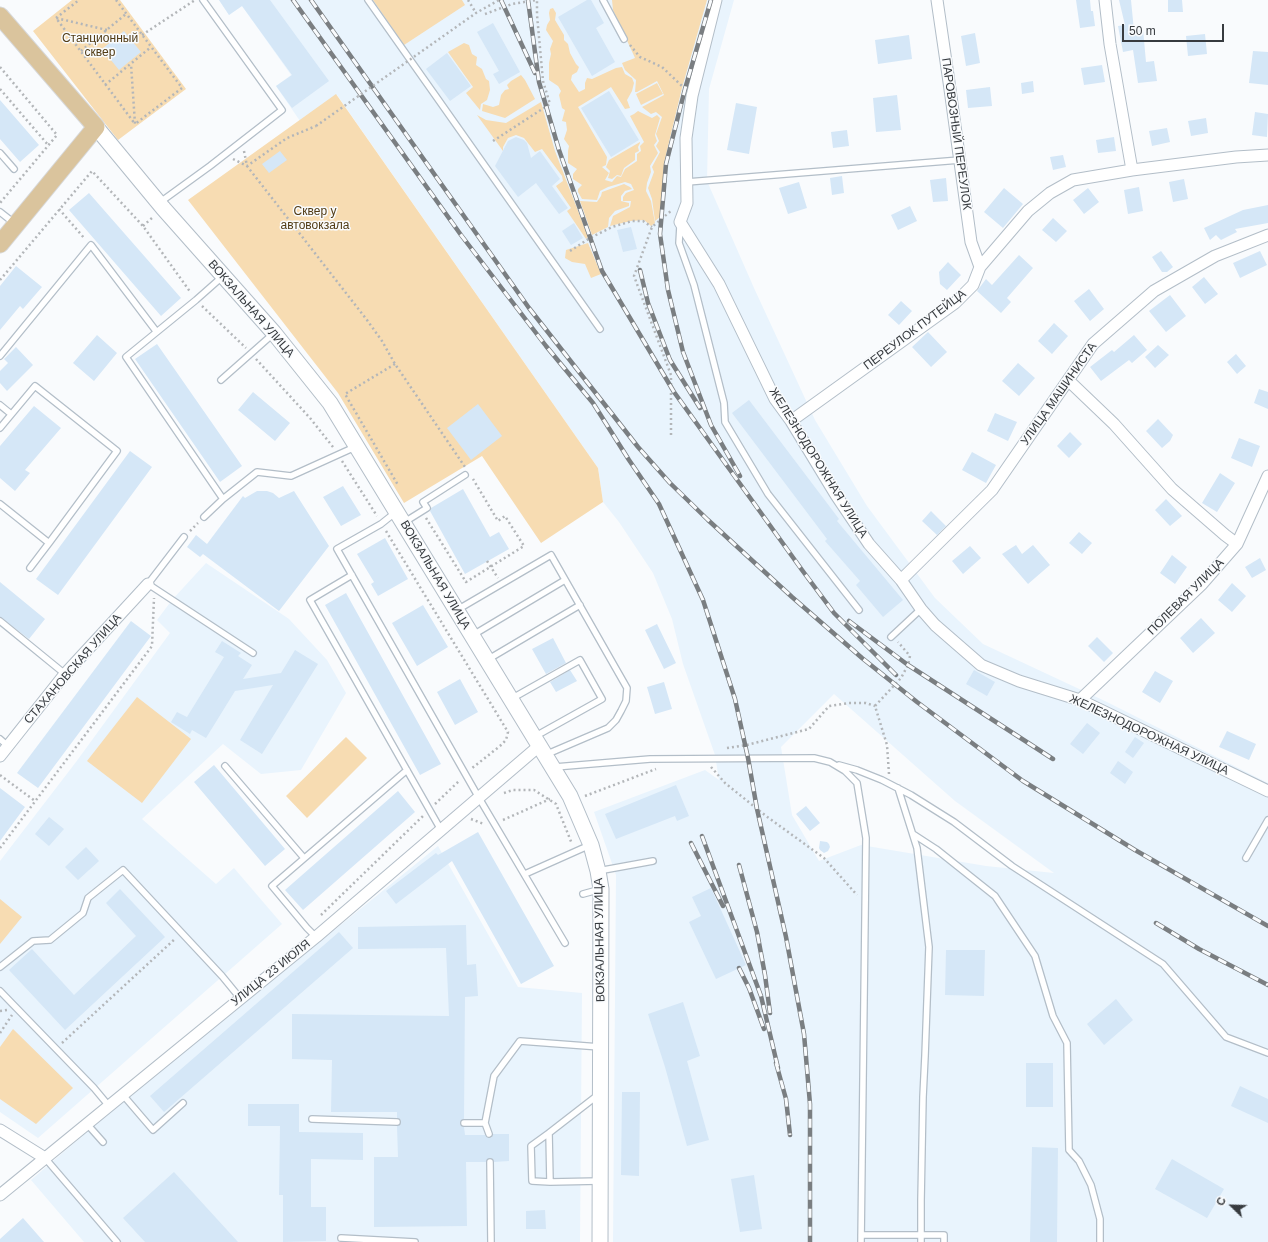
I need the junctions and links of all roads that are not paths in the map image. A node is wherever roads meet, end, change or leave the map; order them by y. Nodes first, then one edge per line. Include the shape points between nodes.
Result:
1 (203, 0) edge
2 (368, 0) edge
3 (603, 0) edge
4 (716, 0) edge
5 (937, 0) edge
6 (1105, 0) edge
7 (0, 16) edge
8 (624, 39) road end
9 (96, 127) junction
10 (0, 153) edge
11 (1268, 155) edge
12 (960, 160) junction
13 (14, 169) dead end
14 (1132, 170) junction
15 (687, 182) junction
16 (159, 203) junction
17 (0, 212) edge
18 (680, 222) junction
19 (16, 225) junction
20 (1268, 235) edge
21 (0, 244) edge
22 (980, 266) junction
23 (222, 277) junction
24 (600, 329) dead end
25 (156, 331) junction
26 (274, 334) junction
27 (0, 356) edge
28 (220, 380) dead end
29 (1068, 380) junction
30 (0, 405) edge
31 (11, 414) junction
32 (791, 421) junction
33 (0, 428) edge
34 (357, 446) junction
35 (468, 474) road end
36 (1268, 476) edge
37 (223, 498) junction
38 (0, 504) edge
39 (204, 517) road end
40 (400, 518) junction
41 (184, 537) road end
42 (49, 542) junction
43 (1237, 544) junction
44 (30, 568) dead end
45 (352, 575) junction
46 (565, 580) junction
47 (901, 580) junction
48 (151, 586) junction
49 (580, 605) junction
50 (921, 609) junction
51 (457, 610) junction
52 (858, 610) dead end
53 (0, 621) edge
54 (472, 636) junction
55 (891, 637) road end
56 (253, 653) dead end
57 (486, 660) junction
58 (65, 674) junction
59 (511, 699) junction
60 (1080, 700) junction
61 (4, 743) edge
62 (539, 746) junction
63 (0, 756) edge
64 (830, 762) junction
65 (225, 766) dead end
66 (553, 768) junction
67 (407, 770) junction
68 (898, 788) junction
69 (1268, 791) edge
70 (481, 801) junction
71 (1268, 820) edge
72 (1266, 827) edge
73 (441, 830) junction
74 (913, 834) junction
75 (590, 845) junction
76 (304, 858) junction
77 (1246, 858) dead end
78 (653, 861) dead end
79 (598, 871) junction
80 (525, 874) junction
81 (601, 889) junction
82 (583, 894) dead end
83 (316, 937) junction
84 (565, 943) dead end
85 (0, 967) edge
86 (0, 991) edge
87 (240, 998) junction
88 (601, 1047) junction
89 (1268, 1053) edge
90 (601, 1093) junction
91 (123, 1095) junction
92 (183, 1103) dead end
93 (109, 1106) junction
94 (312, 1119) dead end
95 (397, 1122) dead end
96 (464, 1122) dead end
97 (485, 1123) junction
98 (87, 1124) junction
99 (0, 1130) edge
100 (549, 1133) junction
101 (489, 1134) dead end
102 (103, 1142) dead end
103 (45, 1158) junction
104 (490, 1162) dead end
105 (600, 1181) junction
106 (550, 1182) junction
107 (0, 1195) edge
108 (861, 1235) junction
109 (921, 1235) junction
110 (340, 1238) dead end
111 (117, 1242) edge
112 (415, 1242) edge
113 (491, 1242) edge
114 (600, 1242) edge
115 (861, 1242) edge
116 (921, 1242) edge
117 (944, 1242) edge
118 (1100, 1242) edge

1 - 16 lane via 282,110
2 - 24 lane
3 - 8 lane
4 - 15 street via 692,96 686,138
5 - 12 street, ПАРОВОЗНЫЙ ПЕРЕУЛОК
6 - 14 street
7 - 9 main road, ВОКЗАЛЬНАЯ УЛИЦА
9 - 16 main road, ВОКЗАЛЬНАЯ УЛИЦА
9 - 19 main road
10 - 13 lane
11 - 14 street, ПЕРЕУЛОК ПУТЕЙЦА
12 - 15 lane
12 - 22 street, ПАРОВОЗНЫЙ ПЕРЕУЛОК via 971,242
14 - 22 street, ПЕРЕУЛОК ПУТЕЙЦА via 1074,180 1050,193 1028,211
15 - 18 street via 687,203
16 - 23 main road, ВОКЗАЛЬНАЯ УЛИЦА
17 - 19 lane
18 - 32 street, ЖЕЛЕЗНОДОРОЖНАЯ УЛИЦА via 719,284 775,399
18 - 52 lane via 679,243 694,285 724,403 725,422 768,494
19 - 21 main road
20 - 29 street, УЛИЦА МАШИНИСТА via 1215,256 1154,291 1093,344
22 - 32 street, ПЕРЕУЛОК ПУТЕЙЦА via 973,285 954,303
23 - 25 lane
23 - 26 main road, ВОКЗАЛЬНАЯ УЛИЦА
25 - 27 lane via 91,245
25 - 37 lane via 126,357
26 - 28 lane
26 - 34 main road, ВОКЗАЛЬНАЯ УЛИЦА via 330,403
29 - 43 street via 1114,424 1172,490
29 - 47 street, УЛИЦА МАШИНИСТА via 992,490
30 - 31 lane
31 - 33 lane
31 - 42 lane via 35,386 117,451
32 - 47 street, ЖЕЛЕЗНОДОРОЖНАЯ УЛИЦА via 836,496 869,544
34 - 37 lane via 291,476 257,472
34 - 40 main road, ВОКЗАЛЬНАЯ УЛИЦА
35 - 40 lane via 423,502 427,508
36 - 43 street, ПОЛЕВАЯ УЛИЦА
37 - 39 lane
38 - 42 lane
40 - 45 lane via 382,524 337,549
40 - 51 main road, ВОКЗАЛЬНАЯ УЛИЦА
41 - 48 lane
42 - 44 lane
43 - 60 street, ПОЛЕВАЯ УЛИЦА via 1202,584
45 - 67 lane via 310,600
45 - 70 lane
46 - 49 lane
46 - 51 lane via 552,555
46 - 54 lane
47 - 50 street, ЖЕЛЕЗНОДОРОЖНАЯ УЛИЦА
48 - 56 lane
48 - 58 street, СТАХАНОВСКАЯ УЛИЦА
49 - 57 lane
49 - 62 lane via 627,688 626,701 622,711 608,728 579,740
50 - 55 lane
50 - 60 street, ЖЕЛЕЗНОДОРОЖНАЯ УЛИЦА via 935,625 981,665 1019,681
51 - 54 main road, ВОКЗАЛЬНАЯ УЛИЦА
53 - 58 lane
54 - 57 main road, ВОКЗАЛЬНАЯ УЛИЦА
57 - 59 main road, ВОКЗАЛЬНАЯ УЛИЦА
58 - 61 street, СТАХАНОВСКАЯ УЛИЦА
59 - 62 main road, ВОКЗАЛЬНАЯ УЛИЦА
59 - 62 lane via 580,660 602,699
60 - 69 street, ЖЕЛЕЗНОДОРОЖНАЯ УЛИЦА
61 - 63 street, СТАХАНОВСКАЯ УЛИЦА
62 - 66 main road, ВОКЗАЛЬНАЯ УЛИЦА
62 - 70 street, УЛИЦА 23 ИЮЛЯ
64 - 66 lane via 814,758 650,759
64 - 68 lane via 857,770
64 - 108 lane via 845,771 857,783 866,838
65 - 76 lane
66 - 75 main road, ВОКЗАЛЬНАЯ УЛИЦА via 570,796
67 - 73 lane
67 - 76 lane
68 - 74 lane
68 - 89 lane via 954,822 1012,866 1163,964 1226,1036
70 - 73 street, УЛИЦА 23 ИЮЛЯ
70 - 80 lane
71 - 72 lane
72 - 77 lane
73 - 83 street, УЛИЦА 23 ИЮЛЯ
74 - 109 lane via 917,848 928,946
74 - 118 lane via 954,862 995,896 1035,956 1053,1016 1067,1043 1069,1150 1079,1161 1091,1185 1100,1219
75 - 79 main road, ВОКЗАЛЬНАЯ УЛИЦА
75 - 80 lane
76 - 83 lane via 272,886
78 - 79 lane
79 - 81 main road, ВОКЗАЛЬНАЯ УЛИЦА
80 - 84 lane
81 - 82 lane
81 - 88 main road, ВОКЗАЛЬНАЯ УЛИЦА
83 - 87 street, УЛИЦА 23 ИЮЛЯ
85 - 87 lane via 33,941 50,940 78,918 83,913 88,898 123,870
86 - 93 lane
87 - 91 street, УЛИЦА 23 ИЮЛЯ
88 - 90 main road, ВОКЗАЛЬНАЯ УЛИЦА
88 - 97 lane via 520,1041 494,1076
90 - 100 lane
90 - 105 main road, ВОКЗАЛЬНАЯ УЛИЦА
91 - 92 lane via 152,1130
91 - 93 street, УЛИЦА 23 ИЮЛЯ
93 - 98 street, УЛИЦА 23 ИЮЛЯ
94 - 95 lane
96 - 97 lane
97 - 101 lane
98 - 102 lane
98 - 103 street, УЛИЦА 23 ИЮЛЯ
99 - 103 street
100 - 106 lane
100 - 106 lane via 531,1146 532,1181
103 - 107 street, УЛИЦА 23 ИЮЛЯ
103 - 111 lane
104 - 113 lane
105 - 106 lane
105 - 114 main road, ВОКЗАЛЬНАЯ УЛИЦА
108 - 109 lane
108 - 115 lane
109 - 116 lane
109 - 117 lane via 944,1235
110 - 112 lane

